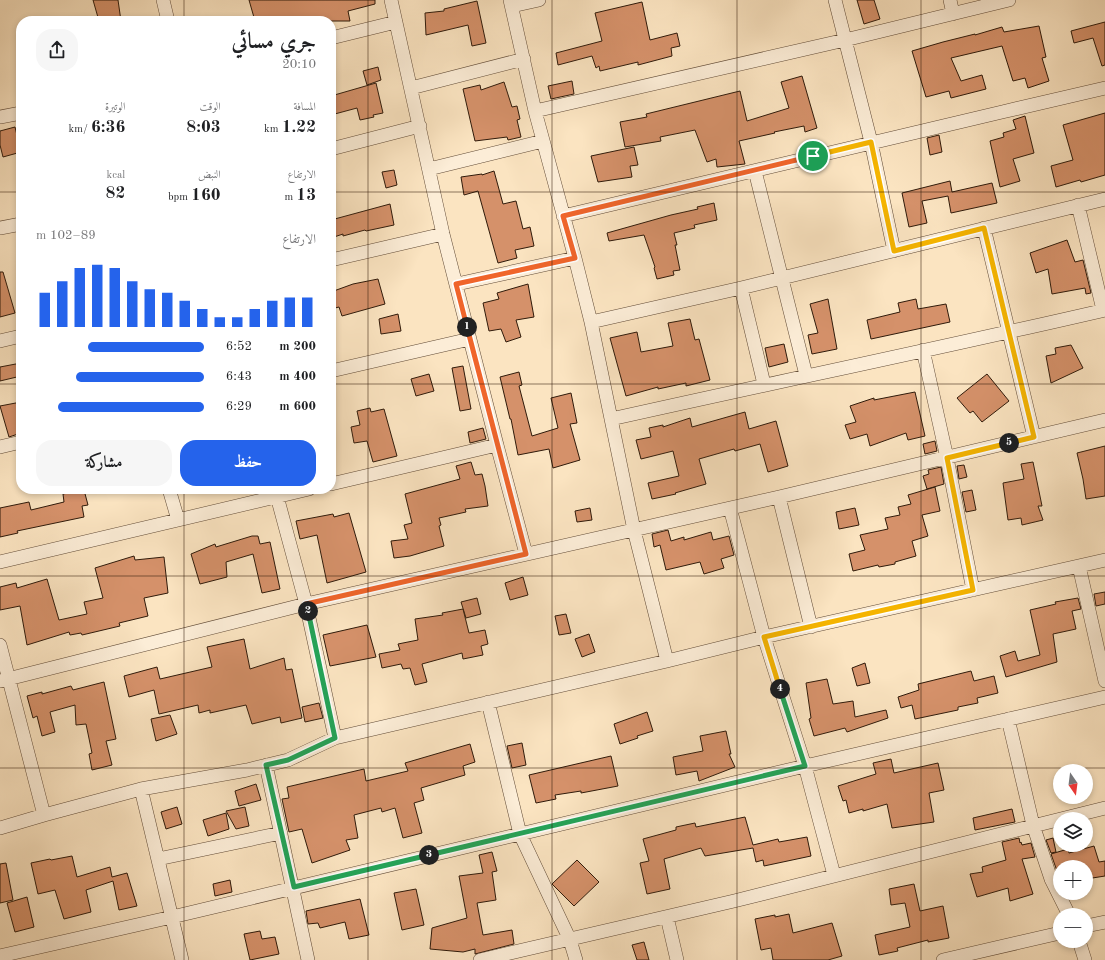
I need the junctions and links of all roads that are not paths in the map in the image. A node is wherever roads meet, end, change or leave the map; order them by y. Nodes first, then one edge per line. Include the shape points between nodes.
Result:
1 (163, 0) edge
2 (391, 0) edge
3 (539, 0) edge
4 (834, 0) edge
5 (950, 0) edge
6 (1009, 0) edge
7 (511, 3) edge
8 (953, 14) junction
9 (167, 16) edge
10 (396, 22) junction
11 (336, 37) edge
12 (845, 40) junction
13 (524, 59) junction
14 (411, 88) junction
15 (1105, 88) edge
16 (535, 111) junction
17 (16, 113) edge
18 (0, 117) edge
19 (420, 126) junction
20 (543, 141) junction
21 (871, 142) junction
22 (336, 148) edge
23 (429, 169) junction
24 (755, 171) junction
25 (1105, 199) edge
26 (1078, 205) junction
27 (563, 216) junction
28 (16, 225) edge
29 (0, 228) edge
30 (984, 228) junction
31 (443, 234) junction
32 (894, 251) junction
33 (575, 258) junction
34 (336, 259) edge
35 (782, 278) junction
36 (456, 284) junction
37 (741, 288) junction
38 (1104, 310) edge
39 (591, 322) junction
40 (1009, 332) junction
41 (16, 337) edge
42 (470, 339) junction
43 (0, 341) edge
44 (923, 350) junction
45 (336, 369) edge
46 (806, 375) junction
47 (764, 384) junction
48 (611, 419) junction
49 (1105, 420) edge
50 (1034, 437) junction
51 (16, 443) edge
52 (497, 445) junction
53 (0, 447) edge
54 (947, 458) junction
55 (336, 483) edge
56 (170, 494) edge
57 (273, 494) edge
58 (277, 494) edge
59 (780, 496) junction
60 (730, 508) junction
61 (178, 520) junction
62 (634, 530) junction
63 (526, 554) junction
64 (1105, 560) edge
65 (0, 562) edge
66 (1079, 566) junction
67 (973, 590) junction
68 (306, 604) junction
69 (811, 627) junction
70 (764, 637) junction
71 (0, 645) edge
72 (667, 661) junction
73 (4, 680) edge
74 (1105, 681) edge
75 (1105, 697) edge
76 (488, 702) junction
77 (1008, 720) junction
78 (335, 738) junction
79 (266, 765) junction
80 (805, 766) junction
81 (141, 789) junction
82 (1105, 808) edge
83 (44, 815) junction
84 (1033, 825) junction
85 (0, 828) edge
86 (281, 833) junction
87 (520, 834) junction
88 (158, 859) junction
89 (834, 875) junction
90 (294, 887) junction
91 (1066, 908) edge
92 (172, 917) junction
93 (667, 917) junction
94 (1105, 922) edge
95 (1093, 925) edge
96 (1053, 935) edge
97 (570, 940) junction
98 (1081, 948) edge
99 (0, 955) edge
100 (182, 960) edge
101 (308, 960) edge
102 (480, 960) edge
103 (576, 960) edge
104 (677, 960) edge
105 (943, 960) edge
106 (1085, 960) edge

1 - 9 street
2 - 10 street
3 - 7 street
4 - 12 street
5 - 8 street
6 - 8 street
7 - 13 street
8 - 12 street
10 - 11 street
10 - 14 street
12 - 16 street
12 - 21 street
13 - 14 street
13 - 16 street
14 - 19 street
15 - 21 street
16 - 20 street
17 - 18 street
19 - 22 street
19 - 23 street
20 - 23 street
20 - 27 street
21 - 24 street
21 - 32 street
23 - 31 street
24 - 27 street
24 - 35 street
25 - 26 street
26 - 30 street
26 - 38 street
27 - 33 street
28 - 29 street
30 - 32 street
30 - 40 street
31 - 34 street
31 - 36 street
32 - 35 street
33 - 36 street
33 - 39 street
35 - 37 street
35 - 46 street
36 - 42 street
37 - 39 street
37 - 47 street
38 - 40 street
39 - 48 street
40 - 44 street
40 - 50 street
41 - 43 street
42 - 45 street
42 - 52 street
44 - 46 street
44 - 54 street
46 - 47 street
47 - 48 street
48 - 62 street
49 - 50 street
50 - 54 street
51 - 53 street
52 - 55 street
52 - 63 street
54 - 59 street
54 - 67 street
56 - 61 street
57 - 61 street
58 - 68 street
59 - 60 street
59 - 69 street
60 - 62 street
60 - 70 street
61 - 65 street
62 - 63 street
62 - 72 street
63 - 68 street
64 - 66 street
66 - 67 street
66 - 74 street
67 - 69 street
68 - 73 street
68 - 78 street
69 - 70 street
70 - 72 street
70 - 80 street
71 - 73 street
72 - 76 street
73 - 83 street
75 - 77 street
76 - 78 street
76 - 87 street
77 - 80 street
77 - 84 street
78 - 79 street via 288,760
79 - 81 street
79 - 86 street
80 - 87 street
80 - 89 street
81 - 83 street
81 - 88 street
82 - 84 street
83 - 85 street
84 - 89 street
84 - 91 street via 1051,879
86 - 88 street
86 - 90 street
87 - 90 street
87 - 97 street
88 - 92 street
89 - 93 street
90 - 92 street
90 - 101 street
92 - 99 street
92 - 100 street
93 - 97 street
93 - 104 street
94 - 95 street
96 - 105 street
97 - 102 street
97 - 103 street
98 - 106 street

